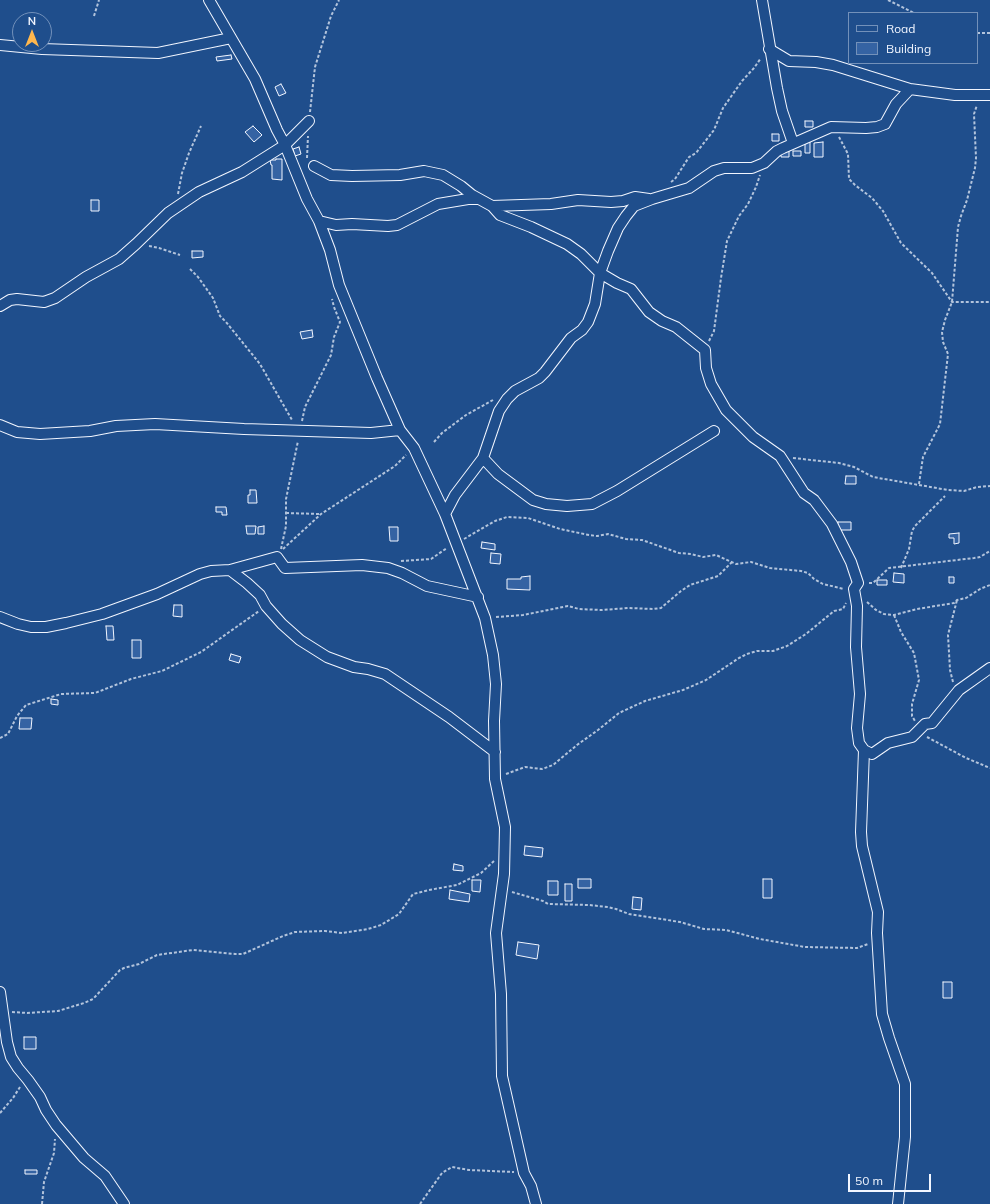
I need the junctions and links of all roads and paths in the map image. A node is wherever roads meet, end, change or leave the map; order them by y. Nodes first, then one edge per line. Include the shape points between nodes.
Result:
1 (99, 0) edge
2 (209, 0) edge
3 (339, 0) edge
4 (762, 0) edge
5 (888, 0) edge
6 (912, 12) edge
7 (94, 16) dead end
8 (978, 33) edge
9 (990, 34) edge
10 (231, 38) junction
11 (0, 44) edge
12 (769, 47) junction
13 (910, 89) junction
14 (986, 95) edge
15 (309, 120) junction
16 (202, 126) dead end
17 (831, 127) junction
18 (793, 143) junction
19 (285, 145) junction
20 (764, 163) junction
21 (311, 164) joint
22 (669, 184) dead end
23 (478, 199) junction
24 (652, 199) junction
25 (492, 206) junction
26 (168, 213) junction
27 (319, 221) junction
28 (136, 244) junction
29 (180, 255) dead end
30 (190, 269) dead end
31 (600, 273) junction
32 (331, 294) dead end
33 (952, 302) junction
34 (990, 302) edge
35 (0, 306) edge
36 (705, 350) junction
37 (495, 399) dead end
38 (0, 425) edge
39 (400, 430) junction
40 (299, 431) junction
41 (714, 431) dead end
42 (434, 442) dead end
43 (414, 448) junction
44 (780, 456) junction
45 (483, 458) junction
46 (920, 484) junction
47 (990, 486) edge
48 (946, 496) dead end
49 (286, 513) junction
50 (321, 514) junction
51 (445, 514) junction
52 (456, 544) junction
53 (990, 550) edge
54 (400, 562) dead end
55 (732, 562) junction
56 (901, 568) junction
57 (230, 570) junction
58 (990, 585) edge
59 (854, 588) junction
60 (478, 597) junction
61 (957, 600) junction
62 (266, 606) junction
63 (894, 615) junction
64 (0, 617) edge
65 (485, 618) junction
66 (990, 668) edge
67 (959, 690) junction
68 (925, 724) junction
69 (0, 738) edge
70 (864, 750) junction
71 (495, 752) junction
72 (990, 768) edge
73 (495, 778) junction
74 (504, 852) junction
75 (502, 888) junction
76 (877, 933) junction
77 (0, 992) edge
78 (3, 1011) junction
79 (25, 1077) junction
80 (0, 1113) edge
81 (56, 1125) junction
82 (524, 1173) junction
83 (42, 1204) edge
84 (124, 1204) edge
85 (420, 1204) edge
86 (536, 1204) edge
87 (898, 1204) edge

1 - 7 path
2 - 10 street
3 - 15 path via 331,16 315,67
4 - 12 street
5 - 6 path
8 - 9 path
10 - 11 street via 158,54 42,49
10 - 19 street via 255,79
12 - 13 street via 789,61 816,62
12 - 18 street via 782,111
12 - 22 path via 723,108 714,130
13 - 14 street via 955,95
13 - 17 street via 896,104 885,124 866,128
14 - 33 path via 974,114 976,158 973,178 956,236
15 - 19 street
15 - 21 path
16 - 26 path via 182,173 179,192
17 - 18 street
17 - 33 path via 848,154 850,178 855,186 872,198 883,211 901,243 932,273
18 - 20 street via 777,151
19 - 26 street via 242,172 199,192
19 - 27 street
20 - 24 street via 752,168 724,168 714,171 689,188
20 - 36 path via 756,187 728,241 714,331
21 - 23 street via 331,175 400,175 430,172 444,175
23 - 25 street
23 - 27 street via 438,204 388,226
24 - 25 street via 635,198 611,202 578,200 552,204
24 - 31 street via 634,206 626,216
25 - 31 street via 500,215 567,244
26 - 28 street
27 - 39 street via 339,285
28 - 29 path
28 - 35 street via 119,259 49,301 17,299
30 - 40 path via 213,298 220,316 260,364
31 - 36 street via 631,289 649,312 662,321 676,326
31 - 45 street via 595,304 588,322 571,338 539,378 515,391 507,399 499,411
32 - 40 path via 340,322 331,355 305,407
33 - 34 path
33 - 46 path via 942,332 942,342 948,354 940,424 923,457
36 - 44 street via 706,368 711,384 726,410 753,437
37 - 42 path via 466,415
38 - 40 street via 17,432 40,434 155,424
39 - 40 street via 371,433
39 - 43 street
40 - 49 path via 286,499
41 - 45 street via 592,504 568,506 533,500 498,474
43 - 50 path via 395,466
43 - 51 street
44 - 46 path via 839,463 854,467 873,477
44 - 59 street via 804,493 814,500 832,524 848,556
45 - 51 street via 454,495
46 - 47 path via 964,491
48 - 56 path via 915,526
49 - 50 path
49 - 50 path via 281,551
51 - 52 street
52 - 54 path via 431,559
52 - 55 path via 494,521 507,517 528,518 560,529 589,535 608,534 642,540 679,553 703,557 716,555
52 - 60 street
53 - 56 path via 980,557
55 - 59 path via 751,562 770,568 801,571 824,584
55 - 65 path via 718,576 681,590 661,608 601,610 568,606 523,615
56 - 59 path via 889,568 873,583
57 - 60 street via 276,557 285,568 363,565 388,568 427,586
57 - 62 street via 260,595
57 - 64 street via 200,574 157,594 102,614 46,627 31,627
58 - 61 path
59 - 63 path via 876,610
59 - 70 street via 860,694 857,728 859,743
59 - 73 path via 843,609 834,611 787,646 747,654 706,680 619,713 553,765 542,769 525,767
60 - 65 street
61 - 63 path via 954,603
61 - 67 path via 948,635 952,677 955,689
62 - 69 path via 201,652 162,671 131,679 95,693 61,694 26,705 8,734
62 - 71 street via 300,640 327,657 354,667 385,674
63 - 68 path via 914,654 919,680 912,704 912,716 920,728
65 - 71 street via 496,684
66 - 67 street
67 - 68 street via 932,723
68 - 70 street via 912,737 888,743 872,754
68 - 72 path via 928,739
70 - 76 street via 861,832 878,912
71 - 73 street
73 - 74 street via 505,827
74 - 75 street
74 - 78 path via 481,873 457,886 413,894 398,914 381,925 342,933 296,932 243,954 193,950 156,955 120,970 93,999 84,1004 58,1011
75 - 76 path via 548,904 589,905 616,909 629,914 726,930 805,947 857,948 867,945
75 - 82 street via 496,933 501,994 502,1076
76 - 87 street via 882,1014 905,1084 905,1137
77 - 78 street
78 - 79 street via 11,1057
79 - 80 path via 13,1098
79 - 81 street
81 - 83 path via 54,1153 44,1182
81 - 84 street via 84,1158 105,1176
82 - 85 path via 452,1167 442,1173
82 - 86 street

